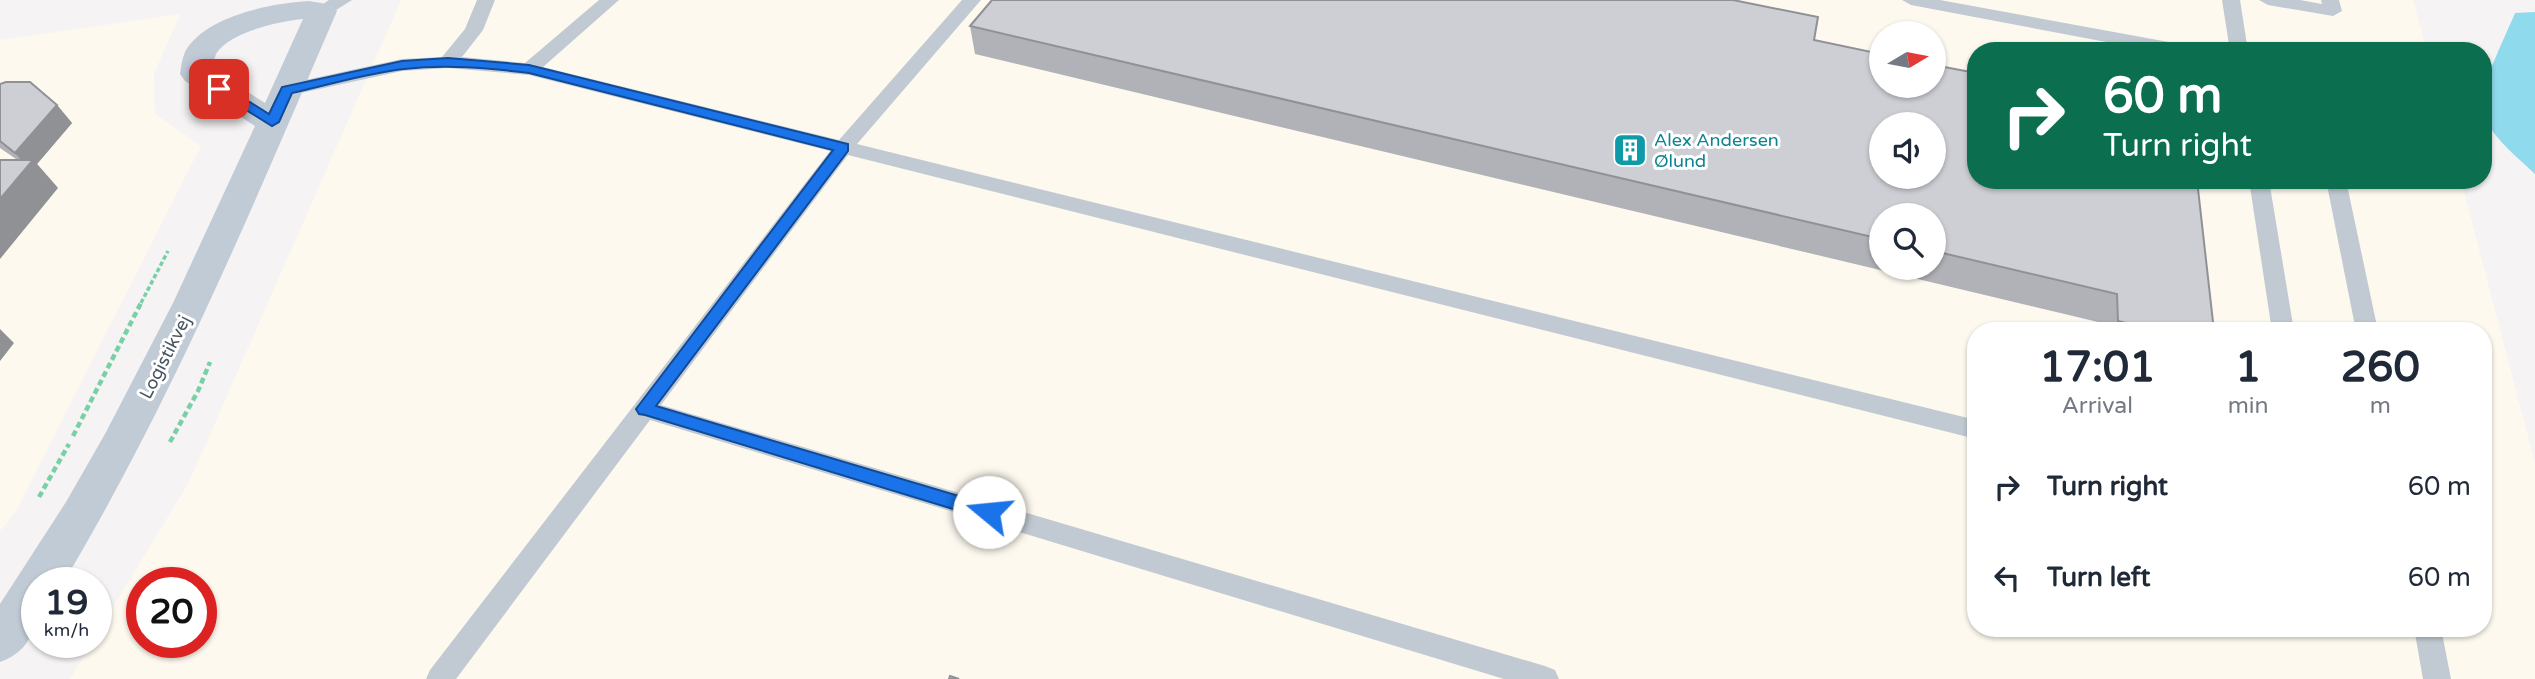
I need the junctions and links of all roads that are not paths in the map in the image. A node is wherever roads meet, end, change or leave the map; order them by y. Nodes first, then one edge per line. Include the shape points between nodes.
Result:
1 (486, 0) edge
2 (610, 0) edge
3 (972, 0) edge
4 (1911, 0) edge
5 (2231, 0) edge
6 (2268, 0) edge
7 (2330, 0) edge
8 (333, 5) edge
9 (2137, 42) edge
10 (2238, 42) edge
11 (448, 62) junction
12 (529, 69) junction
13 (279, 106) junction
14 (843, 148) junction
15 (2260, 189) edge
16 (2338, 189) edge
17 (2282, 322) edge
18 (2365, 322) edge
19 (645, 409) junction
20 (1967, 428) edge
21 (49, 567) edge
22 (21, 610) edge
23 (2429, 637) edge
24 (0, 642) edge
25 (440, 679) edge
26 (1545, 679) edge
27 (2437, 679) edge

1 - 11 lane via 474,30
2 - 12 lane
3 - 14 lane
4 - 9 lane
5 - 10 lane
6 - 7 lane via 2333,11
8 - 13 street, Logistikvej
8 - 13 street, Logistikvej via 273,14 228,29 201,52 196,74
11 - 12 lane
11 - 13 lane via 402,65
12 - 14 lane
13 - 21 street, Logistikvej via 184,322
14 - 19 lane
14 - 20 lane
15 - 17 lane
16 - 18 lane
19 - 25 lane
19 - 26 lane
22 - 24 street, Logistikvej
23 - 27 lane

